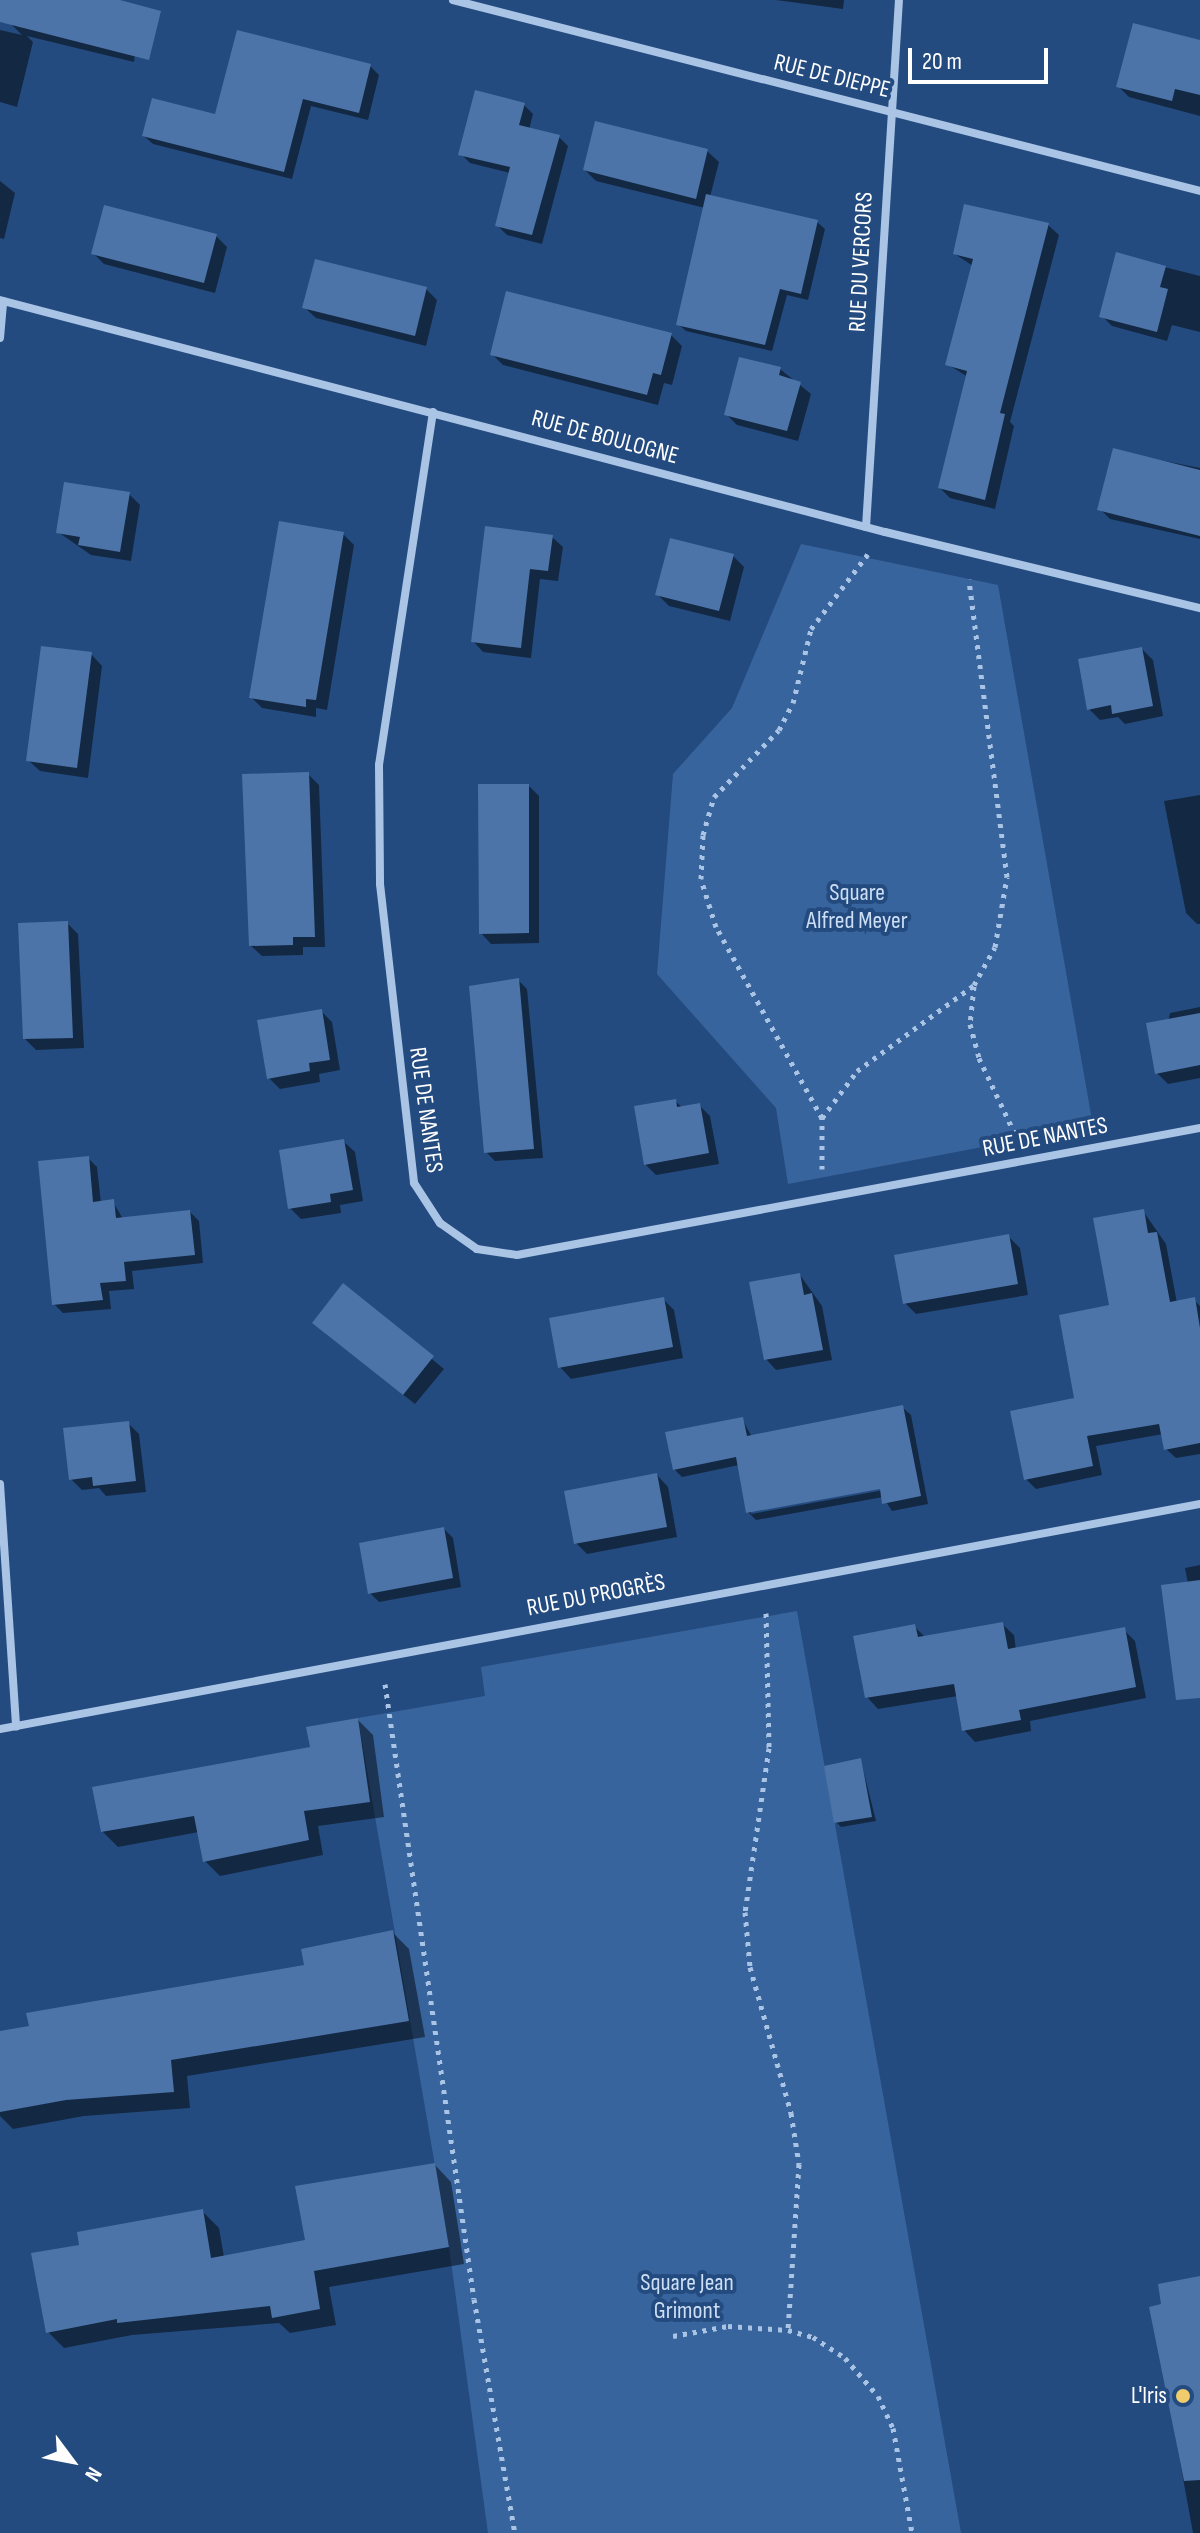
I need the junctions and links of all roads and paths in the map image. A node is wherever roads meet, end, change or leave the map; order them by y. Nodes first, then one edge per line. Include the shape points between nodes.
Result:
1 (453, 0) edge
2 (899, 0) edge
3 (491, 5) edge
4 (889, 111) junction
5 (1200, 191) edge
6 (2, 300) edge
7 (0, 338) edge
8 (433, 412) junction
9 (866, 527) junction
10 (885, 532) junction
11 (965, 551) junction
12 (1200, 608) edge
13 (974, 985) junction
14 (822, 1118) junction
15 (1200, 1128) edge
16 (1028, 1160) junction
17 (823, 1198) junction
18 (0, 1484) edge
19 (1200, 1504) edge
20 (766, 1584) junction
21 (381, 1655) junction
22 (16, 1726) junction
23 (0, 1729) edge
24 (788, 2330) junction
25 (673, 2336) dead end
26 (515, 2533) edge
27 (912, 2533) edge

1 - 3 street, RUE DE DIEPPE
2 - 4 street, RUE DU VERCORS
3 - 4 street, RUE DE DIEPPE
4 - 5 street, RUE DE DIEPPE
4 - 9 street, RUE DU VERCORS
6 - 7 street
6 - 8 street, RUE DE BOULOGNE
8 - 9 street, RUE DE BOULOGNE
8 - 17 street, RUE DE NANTES via 379,765 380,884 414,1183 440,1223 477,1249 517,1255
9 - 10 street, RUE DE BOULOGNE
10 - 11 street, RUE DE BOULOGNE
10 - 14 path via 811,629 786,717 714,797 703,835 701,879 716,927
11 - 12 street, RUE DE BOULOGNE
11 - 13 path via 1007,877 995,947
13 - 14 path via 857,1071
13 - 16 path via 970,1024 979,1058
14 - 17 path
15 - 16 street, RUE DE NANTES
16 - 17 street, RUE DE NANTES
18 - 22 street
19 - 20 street, RUE DU PROGRÈS
20 - 21 street, RUE DU PROGRÈS
20 - 24 path via 769,1748 745,1912 750,1967 791,2113 799,2164
21 - 22 street, RUE DU PROGRÈS
21 - 26 path via 474,2299
22 - 23 street, RUE DU PROGRÈS
24 - 25 path via 728,2326
24 - 27 path via 813,2337 845,2358 878,2396 893,2428

